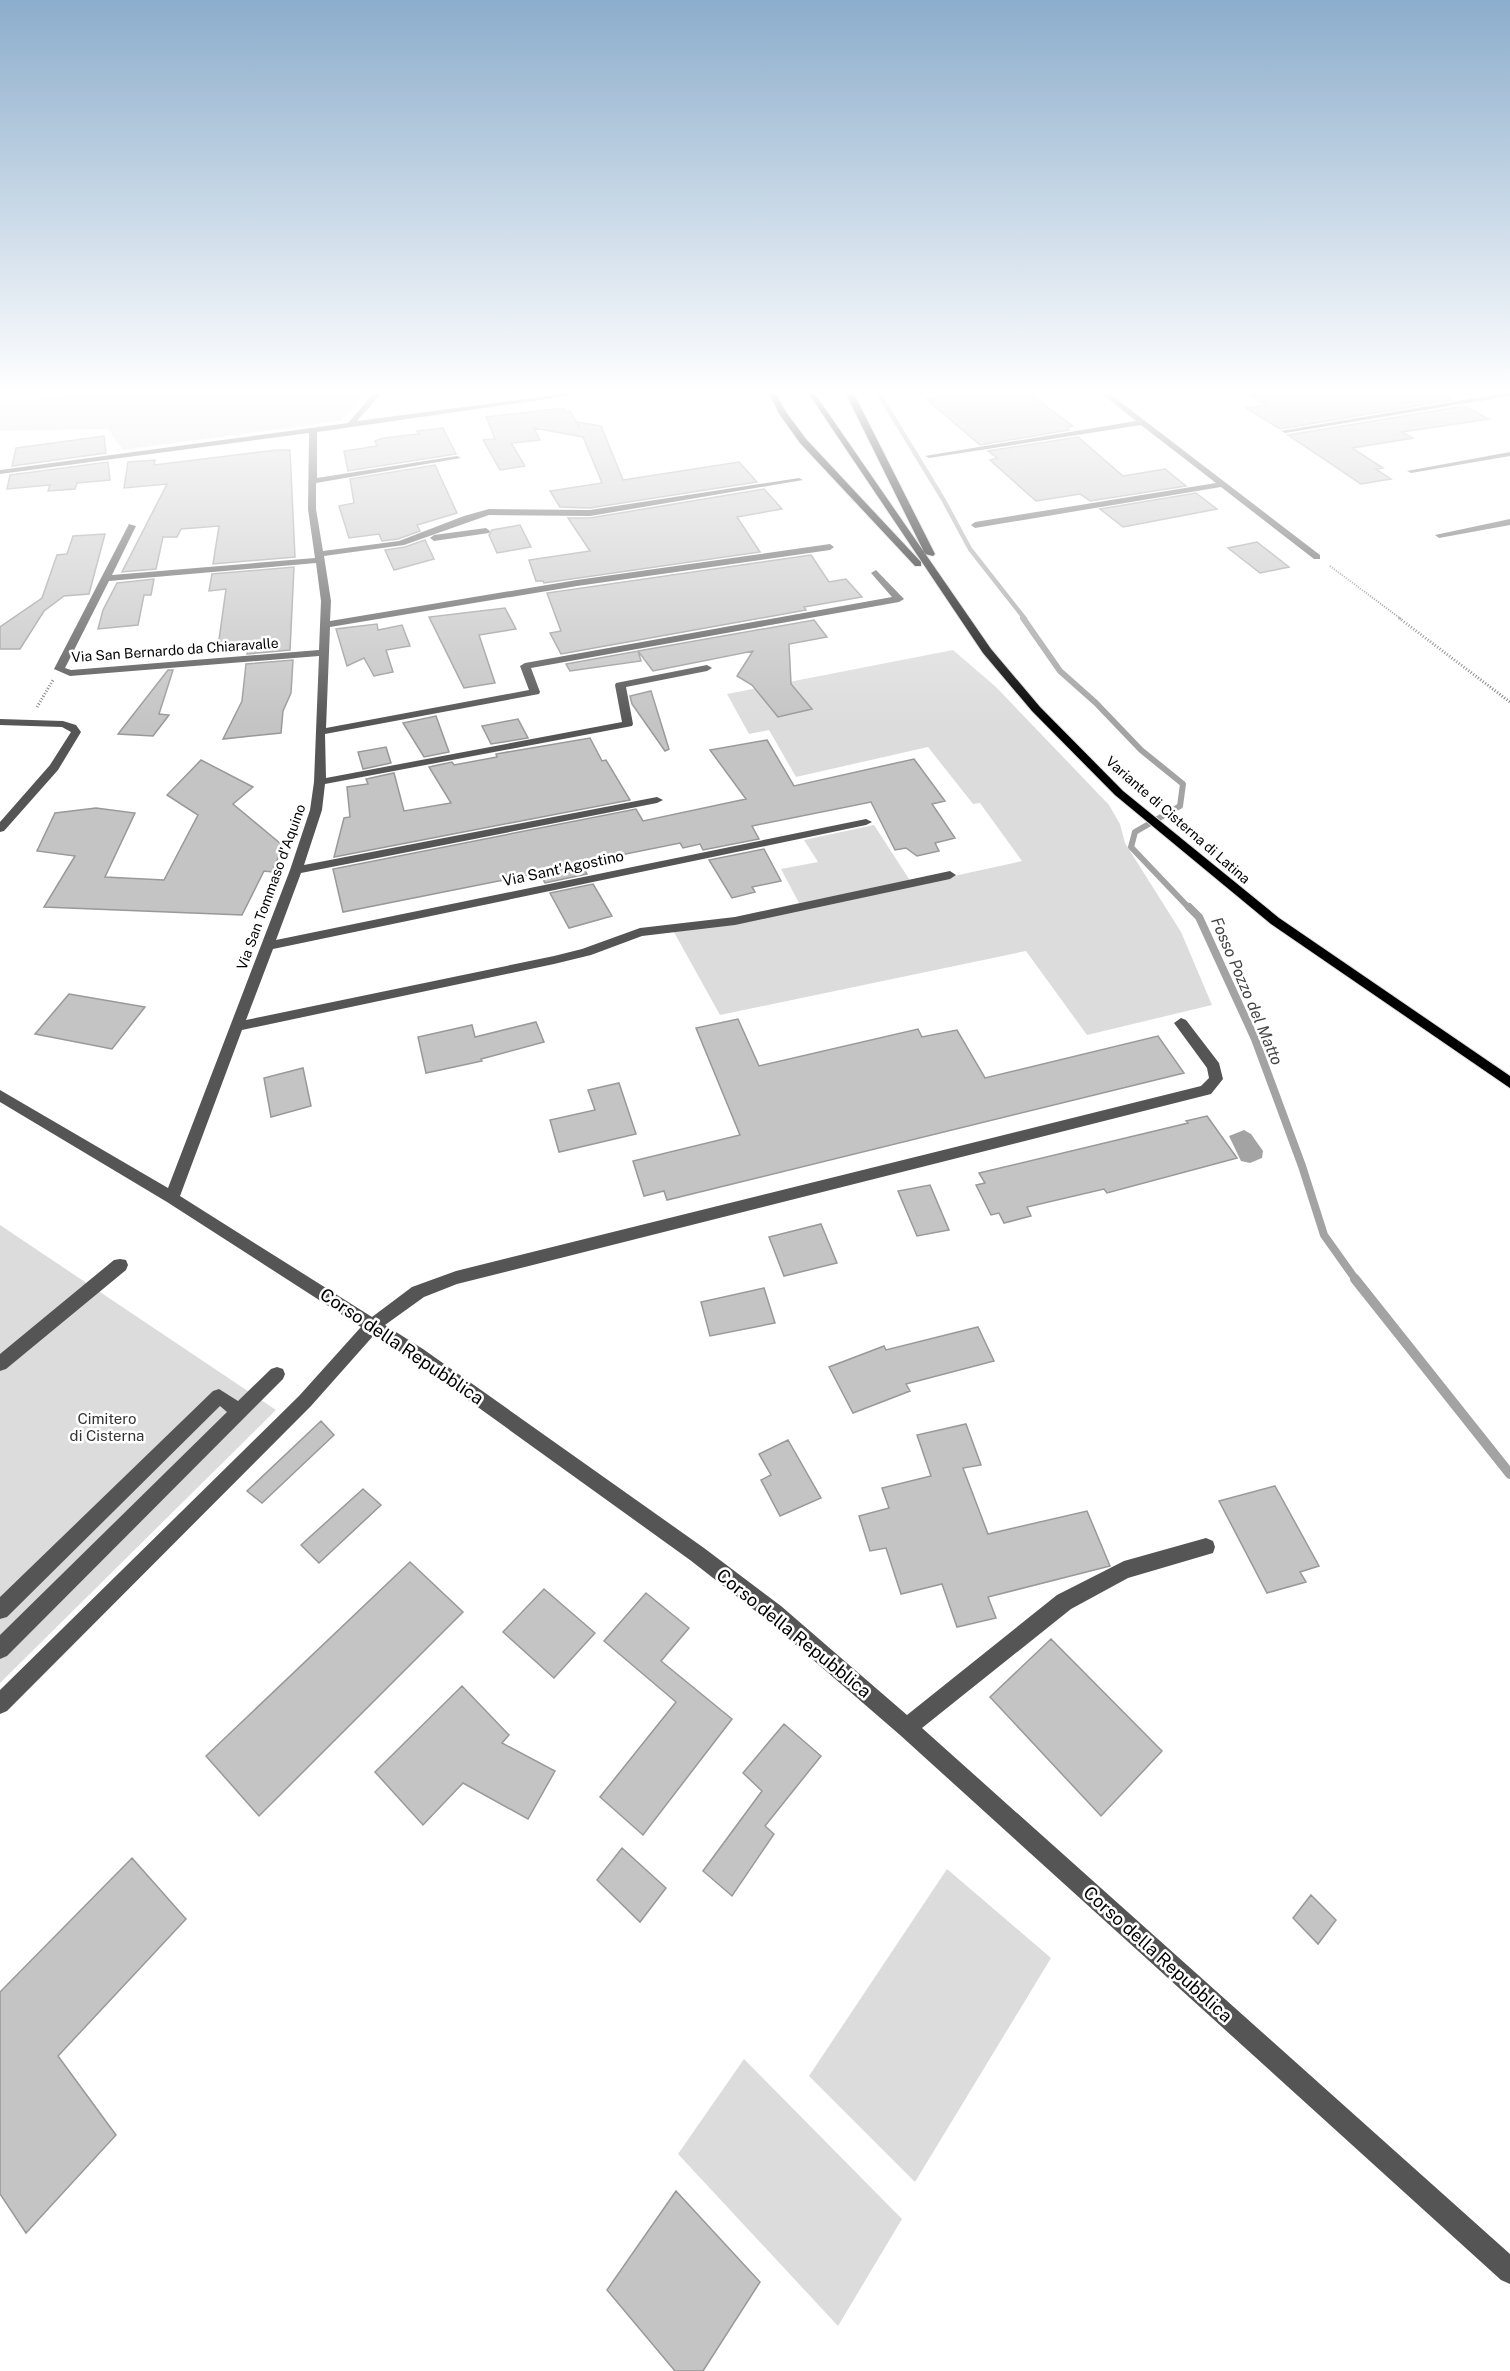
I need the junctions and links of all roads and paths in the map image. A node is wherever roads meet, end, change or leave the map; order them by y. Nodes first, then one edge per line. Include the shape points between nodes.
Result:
1 (312, 505) edge
2 (643, 505) edge
3 (863, 505) edge
4 (887, 505) edge
5 (905, 505) edge
6 (1098, 505) edge
7 (1250, 505) edge
8 (1510, 522) edge
9 (975, 525) dead end
10 (132, 526) dead end
11 (486, 531) dead end
12 (1439, 535) dead end
13 (401, 543) junction
14 (830, 547) dead end
15 (319, 557) junction
16 (1317, 557) joint
17 (876, 573) dead end
18 (106, 578) junction
19 (950, 597) junction
20 (326, 625) junction
21 (325, 652) junction
22 (707, 668) dead end
23 (59, 669) junction
24 (1510, 702) edge
25 (0, 722) edge
26 (29, 723) junction
27 (320, 732) junction
28 (320, 782) junction
29 (657, 800) dead end
30 (866, 822) dead end
31 (0, 829) edge
32 (296, 870) junction
33 (950, 875) dead end
34 (266, 946) junction
35 (1181, 1023) dead end
36 (236, 1027) junction
37 (1510, 1083) edge
38 (0, 1095) edge
39 (172, 1198) junction
40 (120, 1265) dead end
41 (374, 1325) junction
42 (0, 1364) edge
43 (277, 1374) dead end
44 (240, 1412) junction
45 (1206, 1547) dead end
46 (0, 1610) edge
47 (0, 1649) edge
48 (0, 1704) edge
49 (907, 1728) junction
50 (1510, 2271) edge

1 - 15 street, Via San Tommaso d'Aquino
2 - 13 street via 566,515 541,511 486,512
3 - 19 main road
4 - 19 main road, Variante di Cisterna di Latina
5 - 19 main road
6 - 9 street
7 - 16 street
8 - 12 street
10 - 18 street, Via San Bernardo da Chiaravalle
11 - 13 street
13 - 15 street
14 - 20 street via 577,583
15 - 18 street
15 - 20 street, Via San Tommaso d'Aquino
16 - 24 path
17 - 27 street via 899,599 525,666 535,692
18 - 23 street, Via San Bernardo da Chiaravalle
19 - 37 main road, Variante di Cisterna di Latina via 987,651 1036,709 1119,793 1292,933
20 - 21 street, Via San Tommaso d'Aquino
21 - 23 street, Via San Bernardo da Chiaravalle via 70,673
21 - 27 street, Via San Tommaso d'Aquino
22 - 28 street via 620,685 628,724
23 - 26 path
25 - 26 street
26 - 31 street via 68,725 76,732 46,776
27 - 28 street, Via San Tommaso d'Aquino
28 - 32 street, Via San Tommaso d'Aquino via 316,810
29 - 32 street
30 - 34 street, Via Sant'Agostino
32 - 34 street, Via San Tommaso d'Aquino
33 - 36 street via 735,921 640,932 561,959
34 - 36 street, Via San Tommaso d'Aquino
35 - 41 street via 1214,1067 1216,1079 1206,1090 456,1278 418,1292
36 - 39 street, Via San Tommaso d'Aquino
38 - 39 street, Corso della Repubblica
39 - 41 street, Corso della Repubblica
40 - 42 street
41 - 48 street via 305,1401
41 - 49 street, Corso della Repubblica via 736,1583
43 - 44 street
44 - 46 street via 219,1396
44 - 47 street
45 - 49 street via 1124,1570 1064,1602
49 - 50 street, Corso della Repubblica

